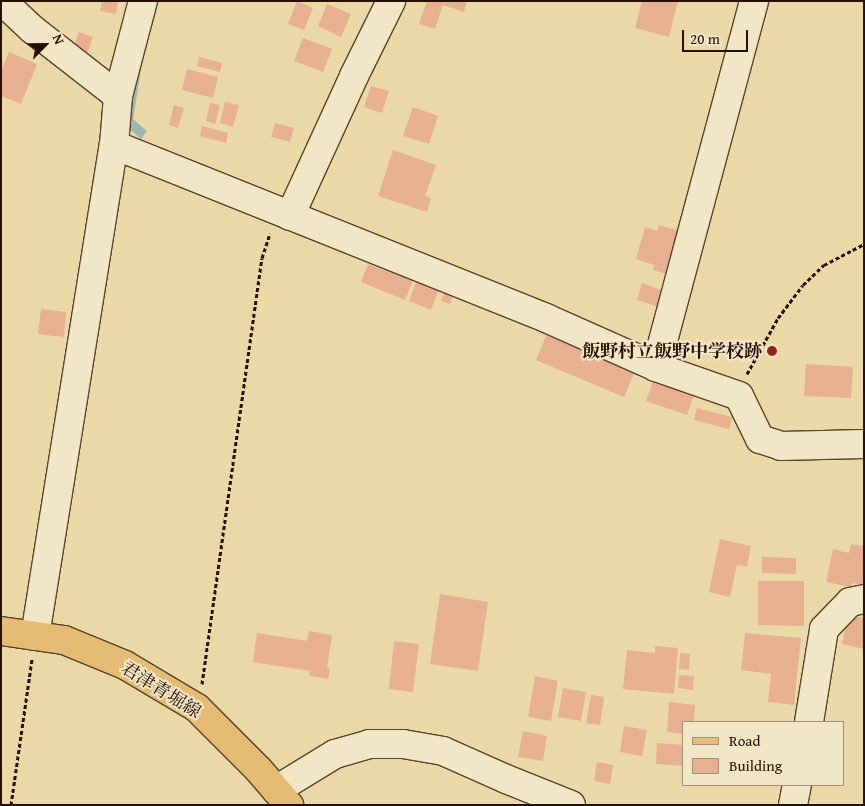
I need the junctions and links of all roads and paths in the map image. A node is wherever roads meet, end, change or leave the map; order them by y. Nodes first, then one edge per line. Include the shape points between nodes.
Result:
1 (2, 1) edge
2 (143, 1) edge
3 (391, 1) edge
4 (754, 1) edge
5 (118, 96) junction
6 (114, 146) junction
7 (284, 214) junction
8 (864, 244) edge
9 (656, 367) junction
10 (739, 396) junction
11 (864, 444) edge
12 (864, 599) edge
13 (1, 631) edge
14 (35, 636) junction
15 (201, 713) junction
16 (809, 721) edge
17 (797, 786) edge
18 (282, 797) edge
19 (11, 805) edge
20 (571, 805) edge
21 (793, 805) edge

1 - 5 street via 32,29
2 - 5 street
3 - 7 street
4 - 9 street
5 - 6 street
6 - 7 street
6 - 14 street
7 - 9 street via 546,318
7 - 15 path via 262,258
8 - 10 path via 824,265 803,285 760,349
9 - 10 street
10 - 11 street via 760,439 781,446
12 - 16 street via 850,602 824,629
13 - 14 main road, 君津青堀線
14 - 15 main road, 君津青堀線 via 64,640 125,665
14 - 19 path
15 - 18 main road, 君津青堀線
17 - 21 street
18 - 20 street via 334,754 369,744 403,744 443,751

